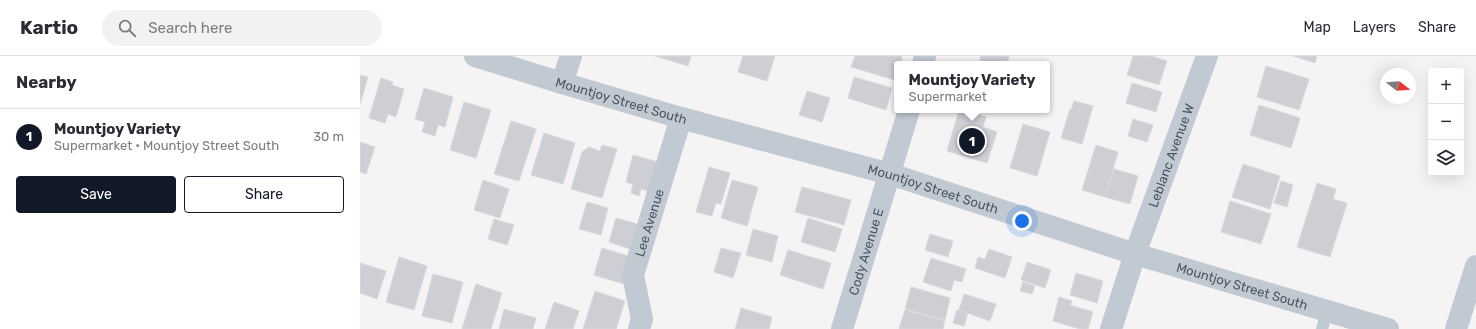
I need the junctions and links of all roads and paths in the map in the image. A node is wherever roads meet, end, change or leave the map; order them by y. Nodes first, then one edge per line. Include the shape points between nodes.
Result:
1 (475, 56) edge
2 (571, 56) edge
3 (1207, 56) edge
4 (562, 83) junction
5 (908, 113) edge
6 (681, 118) junction
7 (890, 174) junction
8 (1135, 254) junction
9 (1476, 266) edge
10 (1325, 320) edge
11 (639, 329) edge
12 (842, 329) edge
13 (1111, 329) edge
14 (1388, 329) edge
15 (1456, 329) edge

1 - 4 street, Mountjoy Street South
2 - 4 street
3 - 8 street, Leblanc Avenue W
4 - 6 street, Mountjoy Street South
5 - 7 street, Cody Avenue E
6 - 7 street, Mountjoy Street South
6 - 11 street, Lee Avenue via 634,275 642,319
7 - 8 street, Mountjoy Street South
7 - 12 street, Cody Avenue E
8 - 10 street, Mountjoy Street South
8 - 13 street, Leblanc Avenue W
9 - 15 street
10 - 14 street, Mountjoy Street South

